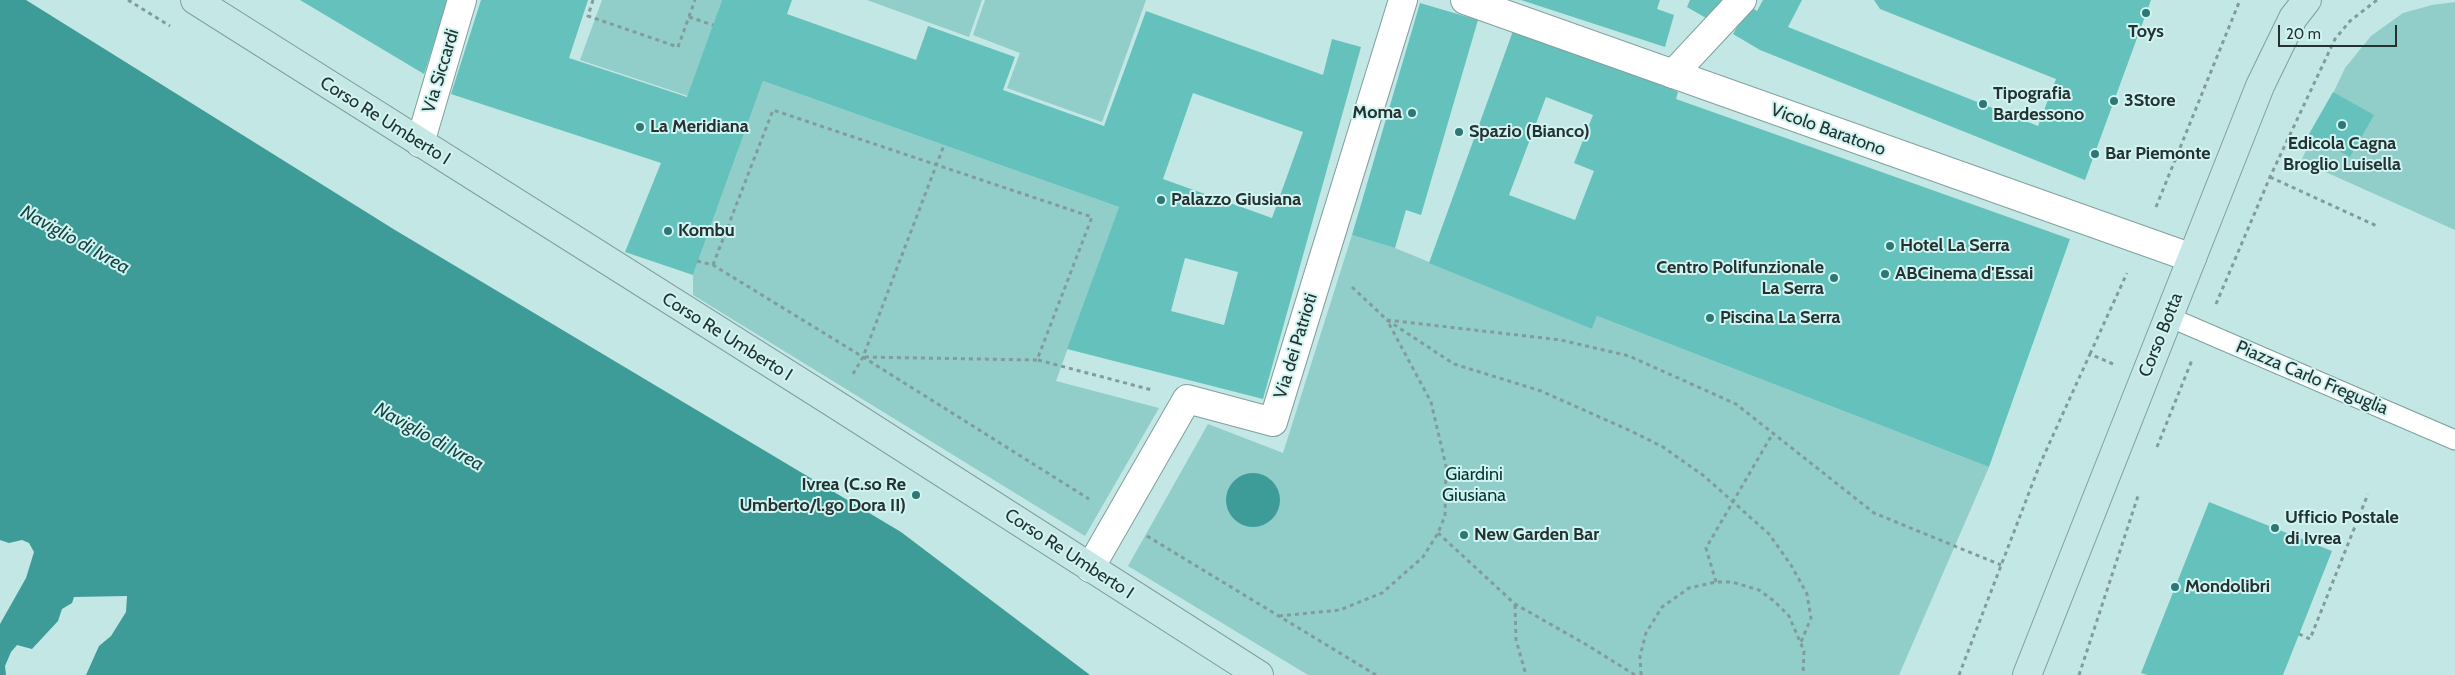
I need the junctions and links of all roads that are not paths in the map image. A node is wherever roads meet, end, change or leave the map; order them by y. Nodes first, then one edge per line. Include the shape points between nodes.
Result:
1 (195, 0) edge
2 (462, 0) edge
3 (1403, 0) edge
4 (1465, 0) edge
5 (1742, 0) edge
6 (2306, 0) edge
7 (1673, 74) junction
8 (420, 143) junction
9 (2192, 258) junction
10 (2169, 317) junction
11 (2455, 440) edge
12 (1090, 568) junction
13 (1259, 675) edge
14 (2027, 675) edge

1 - 8 main road, Corso Re Umberto I
2 - 8 street, Via Siccardi
3 - 12 street, Via dei Patrioti via 1273,422 1187,399
4 - 7 street, Vicolo Baratono
5 - 7 street
6 - 9 main road, Corso Botta via 2293,18 2260,86
7 - 9 street, Vicolo Baratono
8 - 12 main road, Corso Re Umberto I
9 - 10 main road, Corso Botta
10 - 11 lane, Piazza Carlo Freguglia
10 - 14 main road, Corso Botta
12 - 13 main road, Corso Re Umberto I

